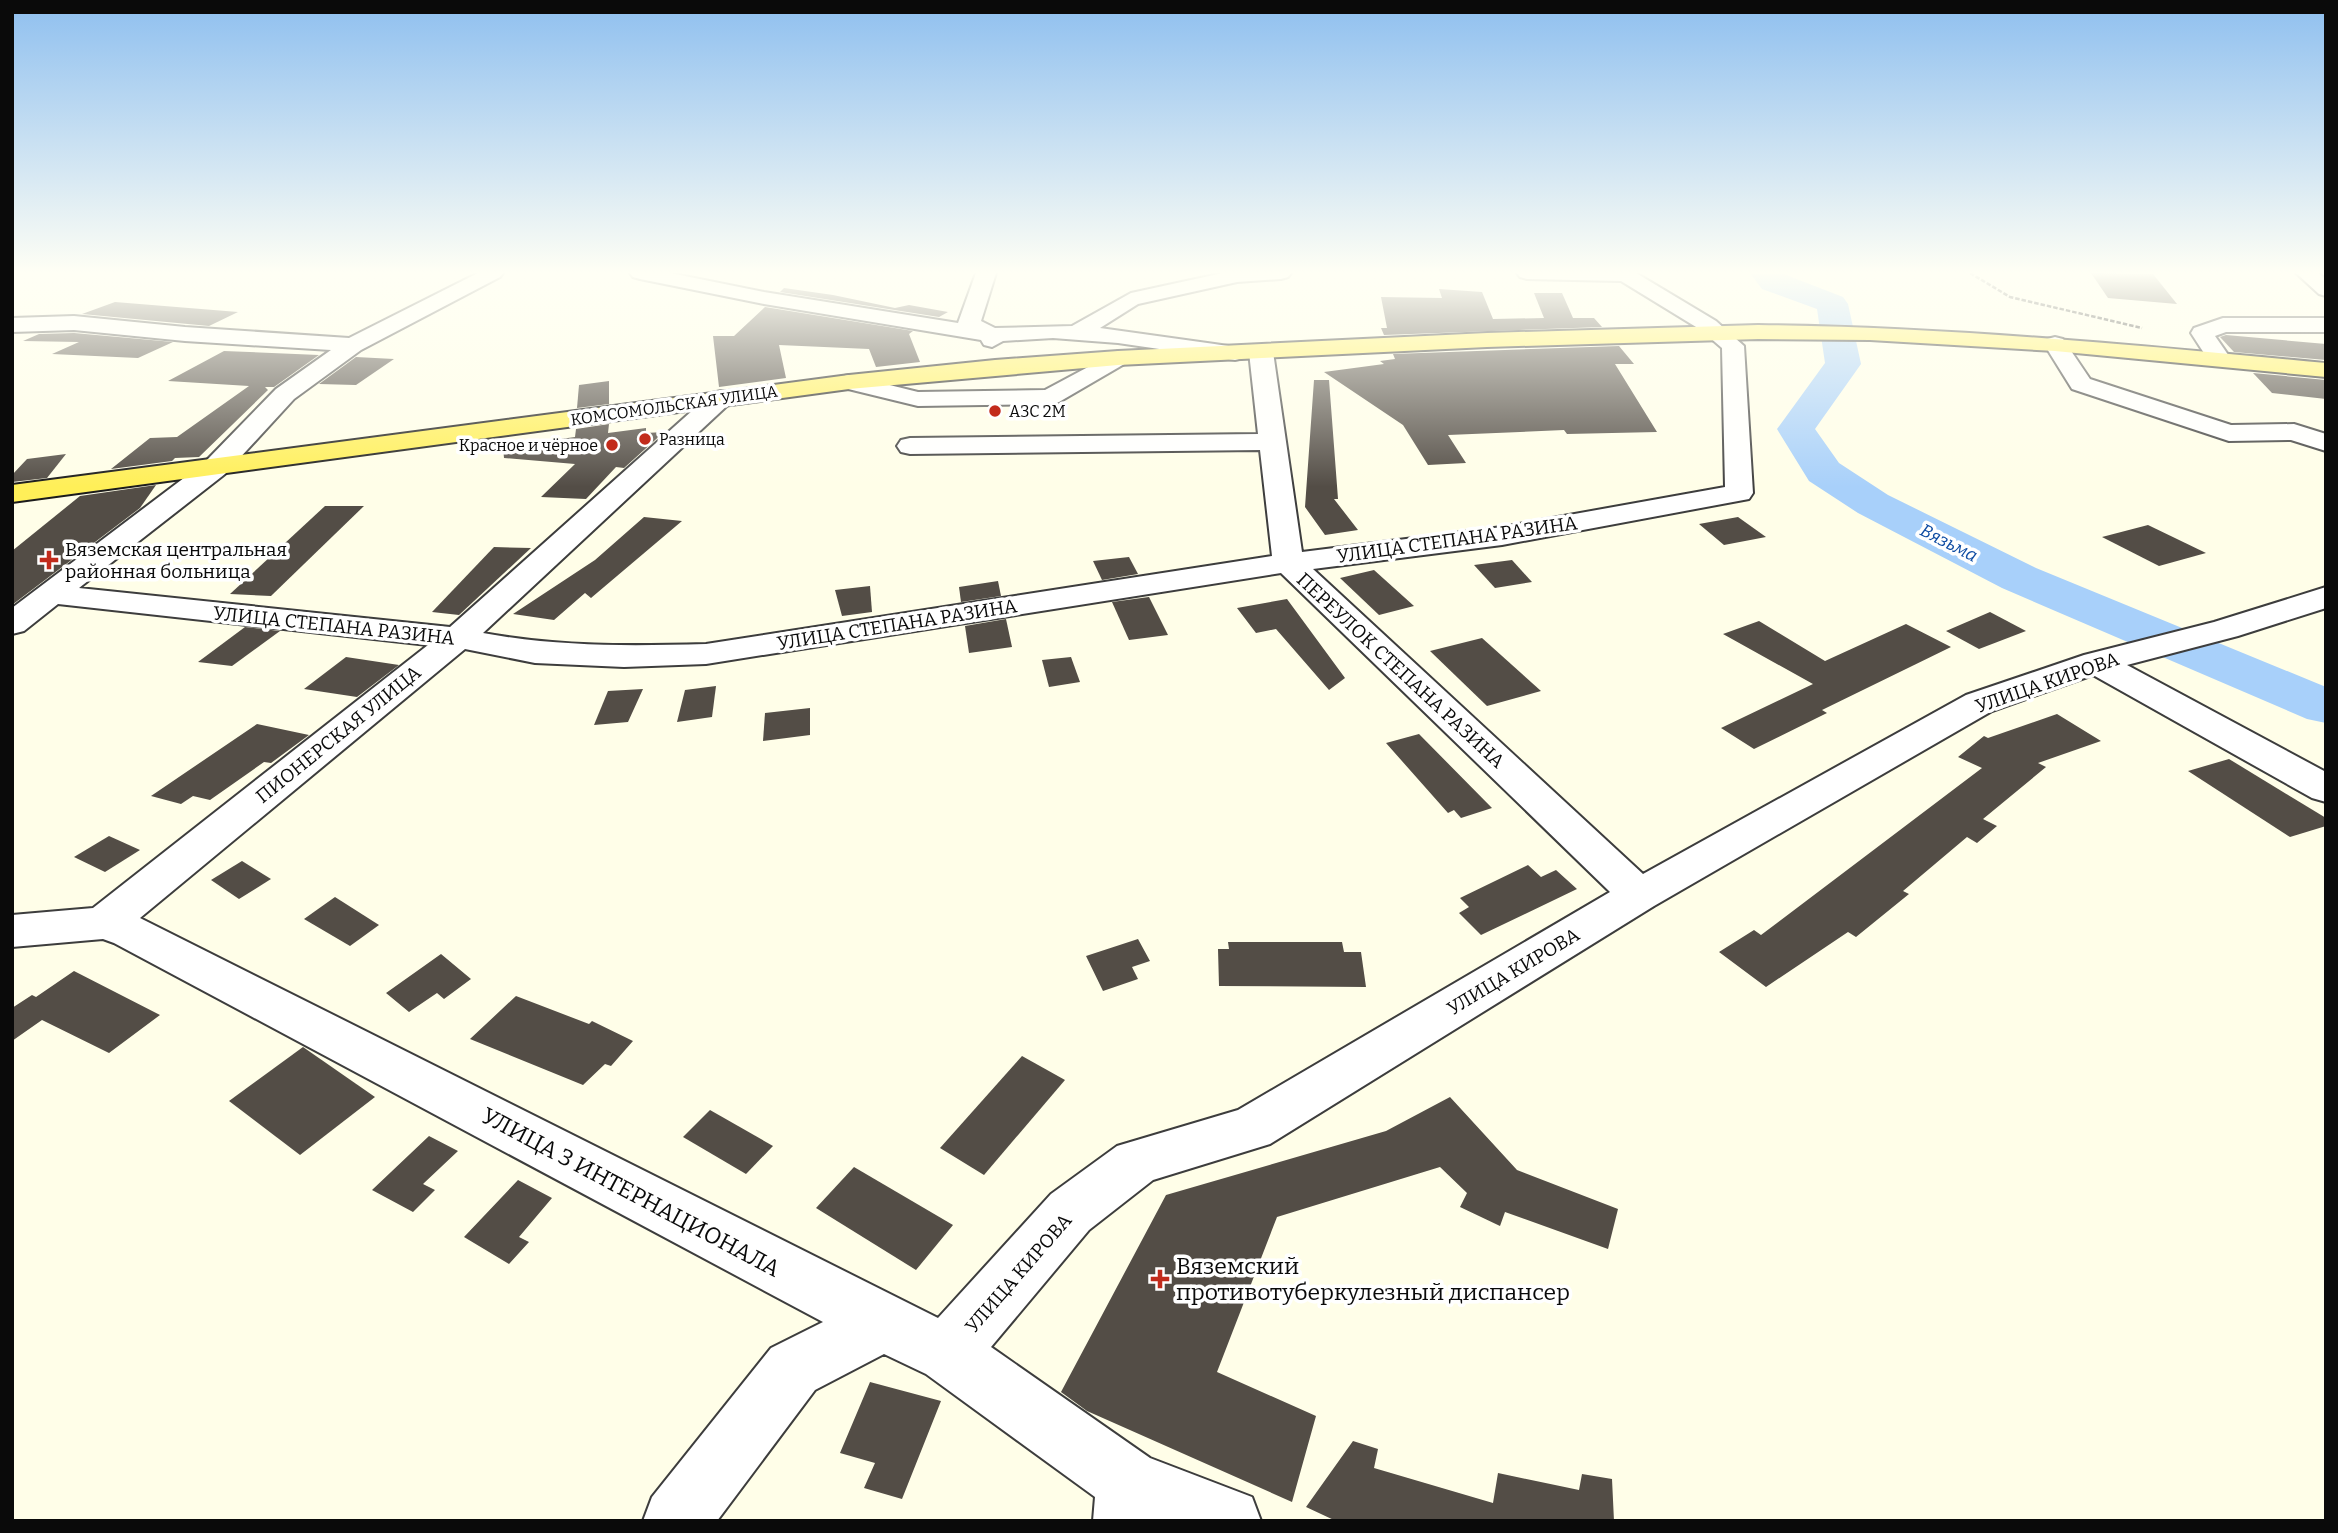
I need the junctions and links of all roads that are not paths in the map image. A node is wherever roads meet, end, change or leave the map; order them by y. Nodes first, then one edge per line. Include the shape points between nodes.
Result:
1 (2055, 344) edge
2 (346, 345) edge
3 (353, 345) joint
4 (993, 345) edge
5 (1187, 345) edge
6 (1424, 345) edge
7 (1733, 345) edge
8 (2061, 345) edge
9 (2210, 345) edge
10 (1248, 352) junction
11 (1118, 358) junction
12 (2219, 359) junction
13 (995, 367) junction
14 (2326, 370) edge
15 (849, 382) junction
16 (721, 398) junction
17 (1273, 442) junction
18 (2326, 443) edge
19 (910, 446) dead end
20 (215, 468) junction
21 (12, 494) edge
22 (1288, 563) junction
23 (2326, 597) edge
24 (26, 609) edge
25 (458, 638) junction
26 (2112, 658) junction
27 (2326, 789) edge
28 (1639, 895) junction
29 (104, 923) junction
30 (12, 931) edge
31 (883, 1323) junction
32 (947, 1353) junction
33 (1127, 1502) edge
34 (676, 1521) edge
35 (1228, 1521) edge

1 - 18 street via 2081,384 2229,433 2294,432
2 - 3 street
3 - 20 street via 285,394
4 - 13 street
5 - 10 street
6 - 10 main road, КОМСОМОЛЬСКАЯ УЛИЦА
7 - 22 street, УЛИЦА СТЕПАНА РАЗИНА via 1739,493 1502,536
8 - 12 main road
9 - 12 street
10 - 11 main road, КОМСОМОЛЬСКАЯ УЛИЦА
10 - 17 street, ПЕРЕУЛОК СТЕПАНА РАЗИНА
11 - 13 main road, КОМСОМОЛЬСКАЯ УЛИЦА
11 - 15 street via 1050,397 918,399
12 - 14 main road
13 - 15 main road, КОМСОМОЛЬСКАЯ УЛИЦА
15 - 16 main road, КОМСОМОЛЬСКАЯ УЛИЦА
16 - 20 main road, КОМСОМОЛЬСКАЯ УЛИЦА
16 - 25 street, ПИОНЕРСКАЯ УЛИЦА
17 - 19 street
17 - 22 street, ПЕРЕУЛОК СТЕПАНА РАЗИНА
20 - 21 main road, КОМСОМОЛЬСКАЯ УЛИЦА
20 - 24 street
22 - 25 street, УЛИЦА СТЕПАНА РАЗИНА via 706,654 535,653
22 - 28 street, ПЕРЕУЛОК СТЕПАНА РАЗИНА
23 - 26 street, УЛИЦА КИРОВА
24 - 25 street, УЛИЦА СТЕПАНА РАЗИНА
25 - 29 street, ПИОНЕРСКАЯ УЛИЦА
26 - 27 street
26 - 28 street, УЛИЦА КИРОВА via 1979,703
28 - 32 street, УЛИЦА КИРОВА via 1252,1128 1136,1162 1070,1212
29 - 30 street, УЛИЦА 3 ИНТЕРНАЦИОНАЛА
29 - 31 street, УЛИЦА 3 ИНТЕРНАЦИОНАЛА via 130,931
31 - 32 street, УЛИЦА 3 ИНТЕРНАЦИОНАЛА
31 - 34 street via 793,1369
32 - 33 street, УЛИЦА 3 ИНТЕРНАЦИОНАЛА
33 - 35 street, УЛИЦА 3 ИНТЕРНАЦИОНАЛА

